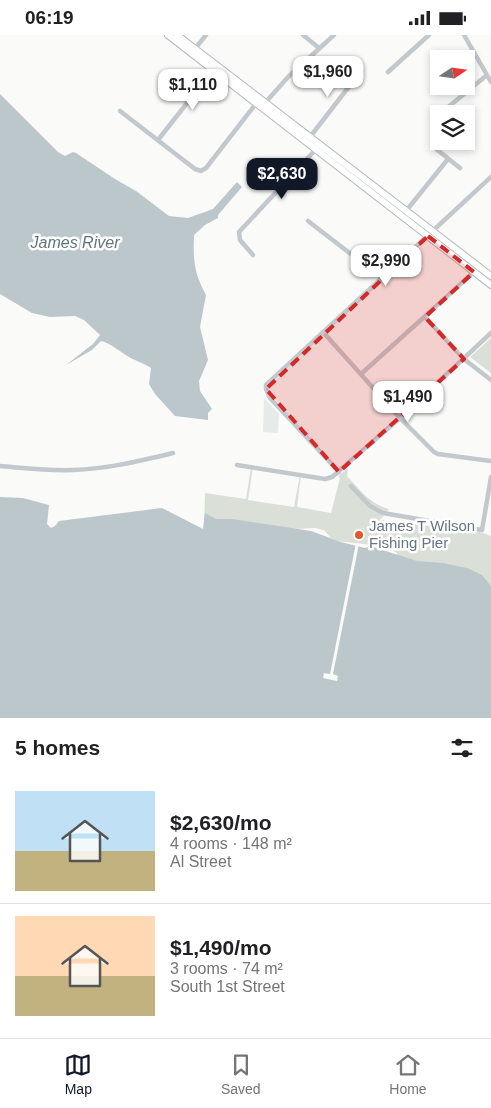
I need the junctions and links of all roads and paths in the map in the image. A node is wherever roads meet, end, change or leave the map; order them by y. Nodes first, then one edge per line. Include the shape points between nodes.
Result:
1 (168, 35) edge
2 (177, 35) edge
3 (206, 35) edge
4 (303, 35) edge
5 (334, 35) edge
6 (429, 35) edge
7 (464, 35) edge
8 (319, 48) junction
9 (194, 51) junction
10 (213, 70) junction
11 (361, 71) dead end
12 (388, 72) dead end
13 (487, 75) junction
14 (491, 82) edge
15 (260, 101) junction
16 (451, 105) edge
17 (120, 111) dead end
18 (310, 137) junction
19 (158, 140) junction
20 (318, 147) junction
21 (437, 150) edge
22 (448, 159) junction
23 (460, 168) dead end
24 (491, 177) edge
25 (406, 211) junction
26 (308, 221) dead end
27 (431, 234) junction
28 (253, 255) dead end
29 (474, 272) junction
30 (491, 276) edge
31 (382, 278) junction
32 (491, 285) edge
33 (425, 317) junction
34 (323, 332) junction
35 (491, 333) edge
36 (464, 359) junction
37 (361, 374) junction
38 (491, 380) edge
39 (400, 418) junction
40 (173, 453) dead end
41 (491, 461) edge
42 (0, 465) edge
43 (237, 465) dead end
44 (339, 472) junction
45 (491, 477) edge
46 (351, 486) dead end

1 - 9 main road
2 - 9 main road
3 - 9 street
4 - 8 street
5 - 8 street
6 - 12 street
7 - 13 street
8 - 15 street
9 - 10 main road
9 - 15 main road
10 - 15 main road
10 - 19 street
11 - 18 street
13 - 14 street
13 - 16 street
15 - 18 main road
15 - 19 street via 204,170 195,169
15 - 20 main road
17 - 19 street
18 - 20 main road
20 - 25 main road
20 - 27 main road
20 - 28 street via 239,232 240,240
21 - 22 street
22 - 23 street
22 - 25 street
24 - 27 street
25 - 27 main road
26 - 31 street
27 - 29 main road
27 - 30 main road
27 - 31 street
29 - 32 main road
29 - 33 street
31 - 34 street
33 - 36 street
33 - 37 street
34 - 37 street
34 - 44 street via 266,387 270,398
35 - 36 street
36 - 38 street
36 - 39 street
37 - 39 street
39 - 41 street via 438,454
39 - 44 street
40 - 42 street via 126,464 73,470
43 - 44 street via 325,479
45 - 46 street via 482,530 383,513 370,506

